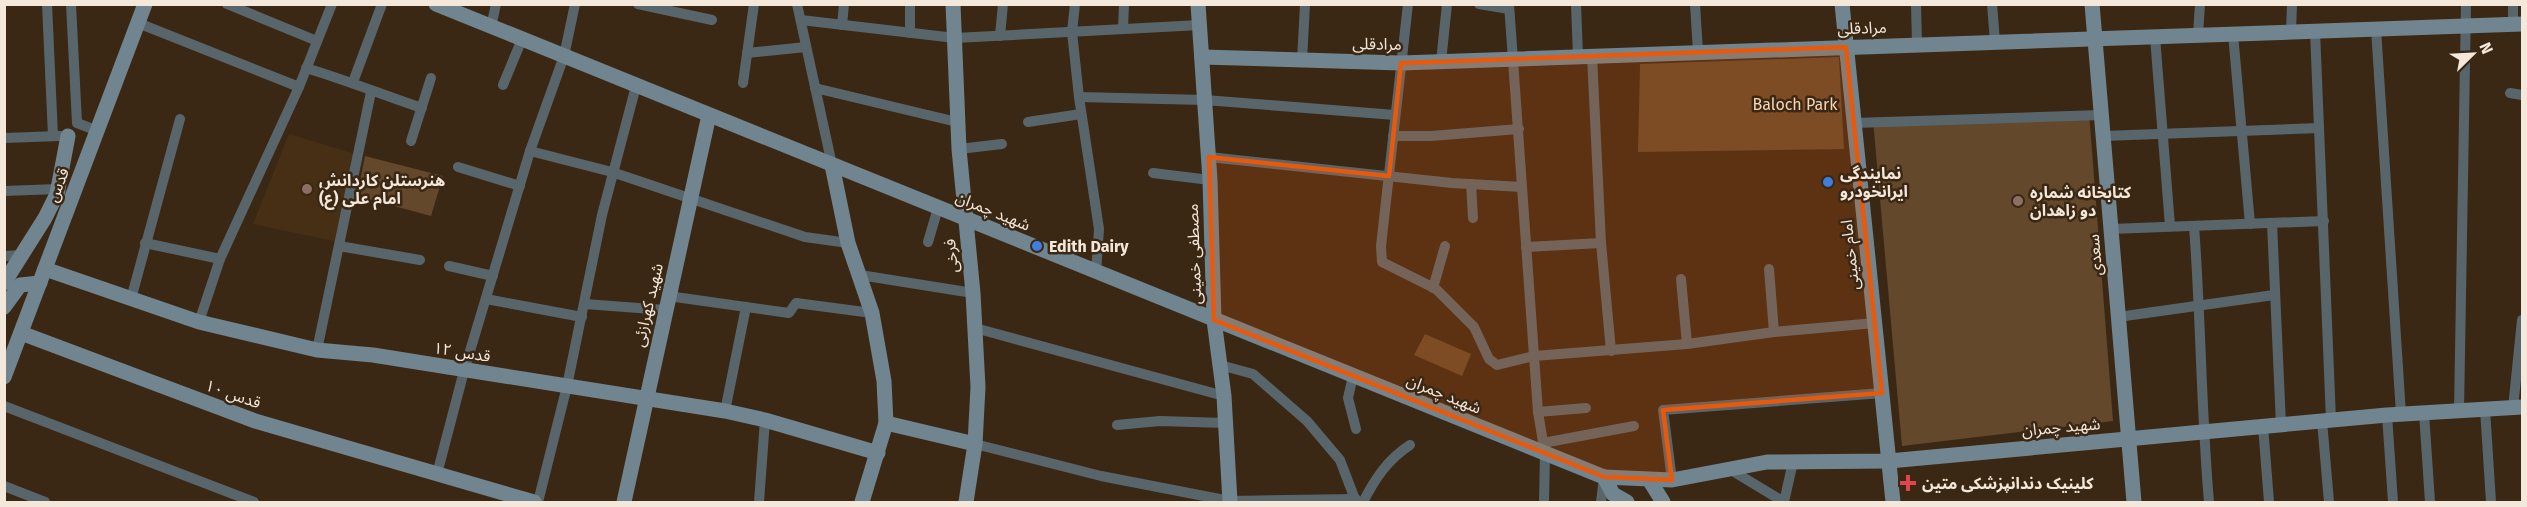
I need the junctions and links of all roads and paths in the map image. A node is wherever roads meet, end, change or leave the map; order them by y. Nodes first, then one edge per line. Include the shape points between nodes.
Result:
1 (47, 4) edge
2 (71, 4) edge
3 (145, 4) edge
4 (227, 4) edge
5 (332, 4) edge
6 (382, 4) edge
7 (436, 4) edge
8 (496, 4) edge
9 (575, 4) edge
10 (638, 4) edge
11 (754, 4) edge
12 (797, 4) edge
13 (844, 4) edge
14 (910, 4) edge
15 (953, 4) edge
16 (1003, 4) edge
17 (1075, 4) edge
18 (1124, 4) edge
19 (1198, 4) edge
20 (1305, 4) edge
21 (1408, 4) edge
22 (1448, 4) edge
23 (1479, 4) edge
24 (1576, 4) edge
25 (1695, 4) edge
26 (1842, 4) edge
27 (1916, 4) edge
28 (1992, 4) edge
29 (2092, 4) edge
30 (2200, 4) edge
31 (2292, 4) edge
32 (2466, 4) edge
33 (2512, 4) edge
34 (1509, 7) edge
35 (712, 20) dead end
36 (801, 20) junction
37 (138, 23) junction
38 (2518, 24) edge
39 (842, 25) junction
40 (1200, 25) junction
41 (2466, 26) junction
42 (491, 27) junction
43 (1123, 29) junction
44 (2376, 29) junction
45 (2314, 31) junction
46 (1072, 32) junction
47 (2291, 32) junction
48 (910, 33) junction
49 (2233, 34) junction
50 (2198, 35) junction
51 (1000, 36) junction
52 (2155, 37) junction
53 (956, 38) junction
54 (522, 39) junction
55 (2095, 39) junction
56 (317, 41) junction
57 (1995, 42) junction
58 (1917, 45) junction
59 (807, 47) junction
60 (1846, 47) junction
61 (1698, 52) junction
62 (747, 53) junction
63 (564, 56) junction
64 (1585, 56) junction
65 (1202, 57) junction
66 (1513, 59) junction
67 (1302, 60) junction
68 (1441, 62) junction
69 (1401, 63) junction
70 (306, 68) junction
71 (431, 78) dead end
72 (353, 82) junction
73 (743, 83) dead end
74 (503, 85) dead end
75 (636, 86) junction
76 (299, 87) junction
77 (815, 88) junction
78 (371, 92) junction
79 (2510, 93) dead end
80 (2523, 95) edge
81 (1078, 97) junction
82 (1205, 100) junction
83 (422, 108) junction
84 (1081, 114) junction
85 (709, 115) junction
86 (1395, 115) junction
87 (2101, 115) junction
88 (180, 119) dead end
89 (957, 122) junction
90 (1028, 122) dead end
91 (77, 123) junction
92 (1854, 123) junction
93 (2319, 128) junction
94 (1519, 129) junction
95 (98, 131) junction
96 (2242, 131) junction
97 (2163, 134) junction
98 (1393, 135) junction
99 (60, 136) junction
100 (2103, 136) junction
101 (4, 138) edge
102 (411, 141) dead end
103 (1002, 144) dead end
104 (959, 149) junction
105 (530, 150) junction
106 (1209, 157) junction
107 (832, 165) junction
108 (458, 167) dead end
109 (612, 172) junction
110 (1153, 173) dead end
111 (1389, 176) junction
112 (1210, 180) junction
113 (1471, 184) junction
114 (520, 186) junction
115 (1522, 187) junction
116 (58, 189) junction
117 (4, 191) edge
118 (690, 198) junction
119 (938, 208) junction
120 (1473, 218) dead end
121 (965, 219) junction
122 (2324, 221) junction
123 (2272, 223) junction
124 (2250, 224) junction
125 (2194, 225) junction
126 (2170, 226) junction
127 (2111, 229) junction
128 (928, 242) dead end
129 (145, 243) junction
130 (848, 243) junction
131 (1601, 243) junction
132 (339, 246) junction
133 (1445, 246) dead end
134 (1526, 247) junction
135 (23, 255) junction
136 (4, 256) edge
137 (220, 259) junction
138 (420, 260) dead end
139 (449, 266) dead end
140 (1769, 269) dead end
141 (1096, 272) junction
142 (860, 275) junction
143 (43, 276) junction
144 (493, 276) junction
145 (1681, 279) dead end
146 (4, 283) edge
147 (1433, 288) junction
148 (974, 293) junction
149 (2274, 295) junction
150 (132, 299) junction
151 (486, 299) junction
152 (666, 303) junction
153 (585, 304) junction
154 (2200, 305) junction
155 (4, 307) edge
156 (746, 307) junction
157 (872, 313) junction
158 (582, 317) junction
159 (2118, 317) junction
160 (1214, 320) junction
161 (2523, 320) edge
162 (199, 322) junction
163 (1875, 323) junction
164 (975, 328) junction
165 (1774, 332) junction
166 (21, 333) junction
167 (1687, 344) junction
168 (317, 350) junction
169 (1611, 351) junction
170 (1534, 356) junction
171 (1221, 365) junction
172 (464, 371) junction
173 (1353, 376) junction
174 (4, 377) edge
175 (567, 386) junction
176 (1882, 393) junction
177 (1224, 396) junction
178 (645, 400) junction
179 (4, 406) edge
180 (1586, 408) dead end
181 (2518, 408) edge
182 (2485, 409) junction
183 (725, 411) junction
184 (2460, 411) junction
185 (1538, 412) junction
186 (2424, 413) junction
187 (2394, 414) junction
188 (765, 420) junction
189 (2326, 421) junction
190 (886, 423) junction
191 (1225, 423) junction
192 (1117, 425) dead end
193 (2282, 425) junction
194 (1634, 426) dead end
195 (2263, 426) junction
196 (1356, 429) dead end
197 (2203, 432) junction
198 (2128, 439) junction
199 (975, 444) junction
200 (1410, 445) dead end
201 (1544, 448) junction
202 (878, 453) junction
203 (1889, 461) junction
204 (1793, 462) junction
205 (1731, 470) junction
206 (437, 474) junction
207 (1604, 477) junction
208 (1672, 480) junction
209 (1650, 481) junction
210 (4, 486) edge
211 (228, 498) edge
212 (1304, 501) edge
213 (1358, 501) edge
214 (45, 502) edge
215 (254, 502) edge
216 (536, 502) edge
217 (624, 502) edge
218 (759, 502) edge
219 (862, 502) edge
220 (966, 502) edge
221 (1230, 502) edge
222 (1544, 502) edge
223 (1601, 502) edge
224 (1627, 502) edge
225 (1663, 502) edge
226 (1784, 502) edge
227 (1893, 502) edge
228 (2134, 502) edge
229 (2209, 502) edge
230 (2269, 502) edge
231 (2329, 502) edge
232 (2393, 502) edge
233 (2430, 502) edge
234 (2492, 502) edge

1 - 99 street
2 - 91 street
3 - 37 street, قدس
4 - 56 street
5 - 56 street
6 - 72 street
7 - 42 street, شهید چمران
8 - 42 street
9 - 63 street
10 - 35 street
11 - 62 street
12 - 36 street
13 - 39 street
14 - 48 street
15 - 53 street, فرخی
16 - 51 street
17 - 46 street
18 - 43 street
19 - 40 street, مصطفی خمینی
20 - 67 street
21 - 69 street
22 - 68 street
23 - 34 street
24 - 64 street
25 - 61 street
26 - 60 street, امام خمینی
27 - 58 street
28 - 57 street
29 - 55 street, سعدی
30 - 50 street
31 - 47 street
32 - 41 street
33 - 38 street
34 - 66 street
36 - 39 street
36 - 59 street
37 - 76 street
37 - 95 street, قدس
38 - 41 street, مرادقلی
39 - 48 street
40 - 43 street
40 - 65 street, مصطفی خمینی
41 - 44 street, مرادقلی
41 - 184 street
42 - 54 street, شهید چمران
43 - 46 street
44 - 45 street, مرادقلی
44 - 187 street via 2388,218
45 - 47 street, مرادقلی
45 - 93 street
46 - 51 street
46 - 81 street
47 - 49 street, مرادقلی
48 - 53 street
49 - 50 street, مرادقلی
49 - 96 street
50 - 52 street, مرادقلی
51 - 53 street
52 - 55 street, مرادقلی
52 - 97 street
53 - 89 street, فرخی
54 - 63 street, شهید چمران
54 - 74 street
55 - 57 street, مرادقلی
55 - 87 street, سعدی
56 - 70 street
57 - 58 street, مرادقلی
58 - 60 street, مرادقلی
59 - 62 street
59 - 77 street
60 - 61 street, مرادقلی
60 - 92 street, امام خمینی
61 - 64 street, مرادقلی
62 - 73 street
63 - 75 street, شهید چمران
63 - 105 street
64 - 66 street, مرادقلی
64 - 131 street
65 - 67 street, مرادقلی
65 - 82 street, مصطفی خمینی
66 - 68 street, مرادقلی
66 - 94 street
67 - 69 street, مرادقلی
68 - 69 street, مرادقلی
69 - 86 street
70 - 72 street
70 - 76 street
71 - 83 street
72 - 78 street
75 - 85 street, شهید چمران
75 - 109 street
76 - 137 street
77 - 89 street
77 - 107 street
78 - 83 street
78 - 132 street
79 - 80 street
81 - 82 street
81 - 84 street
82 - 86 street
82 - 106 street, مصطفی خمینی
83 - 102 street
84 - 90 street
84 - 141 street via 1099,229
85 - 107 street, شهید چمران
85 - 118 street, شهید کهرازئی
86 - 98 street
87 - 92 street
87 - 100 street, سعدی
88 - 129 street
89 - 104 street, فرخی
91 - 95 street
91 - 99 street
92 - 163 street, امام خمینی
93 - 96 street
93 - 122 street
94 - 98 street
94 - 115 street
95 - 143 street, قدس
96 - 97 street
96 - 124 street
97 - 100 street
97 - 126 street
98 - 111 street
99 - 101 street
99 - 116 street
100 - 127 street, سعدی
103 - 104 street
104 - 121 street, فرخی
105 - 109 street
105 - 114 street
106 - 111 street
106 - 112 street, مصطفی خمینی
107 - 119 street, شهید چمران
107 - 130 street
108 - 114 street
109 - 118 street
109 - 153 street
110 - 112 street
111 - 113 street
111 - 147 street via 1382,262
112 - 160 street, مصطفی خمینی
113 - 115 street
113 - 120 street
114 - 144 street
115 - 134 street
116 - 117 street
116 - 135 street
118 - 130 street via 805,237
118 - 152 street, شهید کهرازئی
119 - 121 street, شهید چمران
119 - 128 street
121 - 141 street, شهید چمران
121 - 148 street, فرخی
122 - 123 street
122 - 189 street
123 - 124 street
123 - 149 street
124 - 125 street
125 - 126 street
125 - 154 street
126 - 127 street
127 - 159 street, سعدی
129 - 137 street
129 - 150 street
130 - 142 street
131 - 134 street
131 - 169 street
132 - 138 street
132 - 168 street
133 - 147 street
134 - 170 street
135 - 136 street
135 - 146 street
137 - 162 street
139 - 144 street
140 - 165 street
141 - 160 street, شهید چمران
142 - 148 street
142 - 157 street
143 - 150 street, قدس ۱۲
143 - 155 street via 20,285
143 - 166 street, قدس
144 - 151 street
145 - 167 street
147 - 170 street via 1474,327 1490,359 1497,364
148 - 164 street, فرخی
149 - 154 street
149 - 193 street
150 - 162 street, قدس ۱۲
151 - 158 street
151 - 172 street
152 - 153 street
152 - 156 street
152 - 178 street, شهید کهرازئی
153 - 158 street
154 - 159 street
154 - 197 street
156 - 157 street via 789,314 796,303
156 - 183 street
157 - 190 street via 884,381
158 - 175 street
159 - 198 street, سعدی
160 - 171 street, مصطفی خمینی
160 - 173 street, شهید چمران
161 - 181 street
162 - 168 street, قدس ۱۲
163 - 165 street
163 - 176 street, امام خمینی
164 - 177 street
164 - 199 street, فرخی
165 - 167 street
166 - 174 street, قدس
166 - 206 street, قدس ۱۰ via 255,422
167 - 169 street
168 - 172 street, قدس ۱۲
169 - 170 street
170 - 185 street
171 - 177 street, مصطفی خمینی
171 - 213 street via 1253,374 1307,421 1340,460
172 - 175 street, قدس ۱۲
172 - 206 street
173 - 196 street via 1348,398
173 - 201 street, شهید چمران
175 - 178 street, قدس ۱۲
175 - 216 street
176 - 203 street, امام خمینی
176 - 208 street via 1663,410
177 - 191 street, مصطفی خمینی
178 - 183 street, قدس ۱۲
178 - 217 street, شهید کهرازئی
179 - 211 street
180 - 185 street
181 - 182 street, شهید چمران
182 - 184 street, شهید چمران
182 - 234 street
183 - 188 street, قدس ۱۲
184 - 186 street, شهید چمران
185 - 201 street
186 - 187 street, شهید چمران
186 - 233 street
187 - 189 street, شهید چمران
187 - 232 street
188 - 202 street, قدس ۱۲
188 - 218 street
189 - 193 street, شهید چمران
189 - 231 street
190 - 199 street
190 - 202 street
191 - 192 street via 1160,421
191 - 221 street, مصطفی خمینی
193 - 195 street, شهید چمران
194 - 201 street
195 - 197 street, شهید چمران
195 - 230 street
197 - 198 street, شهید چمران
197 - 229 street
198 - 203 street, شهید چمران
198 - 228 street, سعدی
199 - 220 street, فرخی
199 - 221 street via 1101,476
200 - 213 street via 1392,456
201 - 207 street, شهید چمران
201 - 222 street
202 - 219 street
203 - 204 street, شهید چمران
203 - 227 street, امام خمینی
204 - 205 street, شهید چمران via 1767,462
204 - 226 street
205 - 208 street, شهید چمران
205 - 226 street
206 - 216 street, قدس ۱۰
207 - 209 street, شهید چمران
207 - 223 street
207 - 224 street, شهید چمران via 1612,494
208 - 209 street, شهید چمران
209 - 225 street
210 - 214 street
211 - 215 street
212 - 213 street
212 - 221 street

